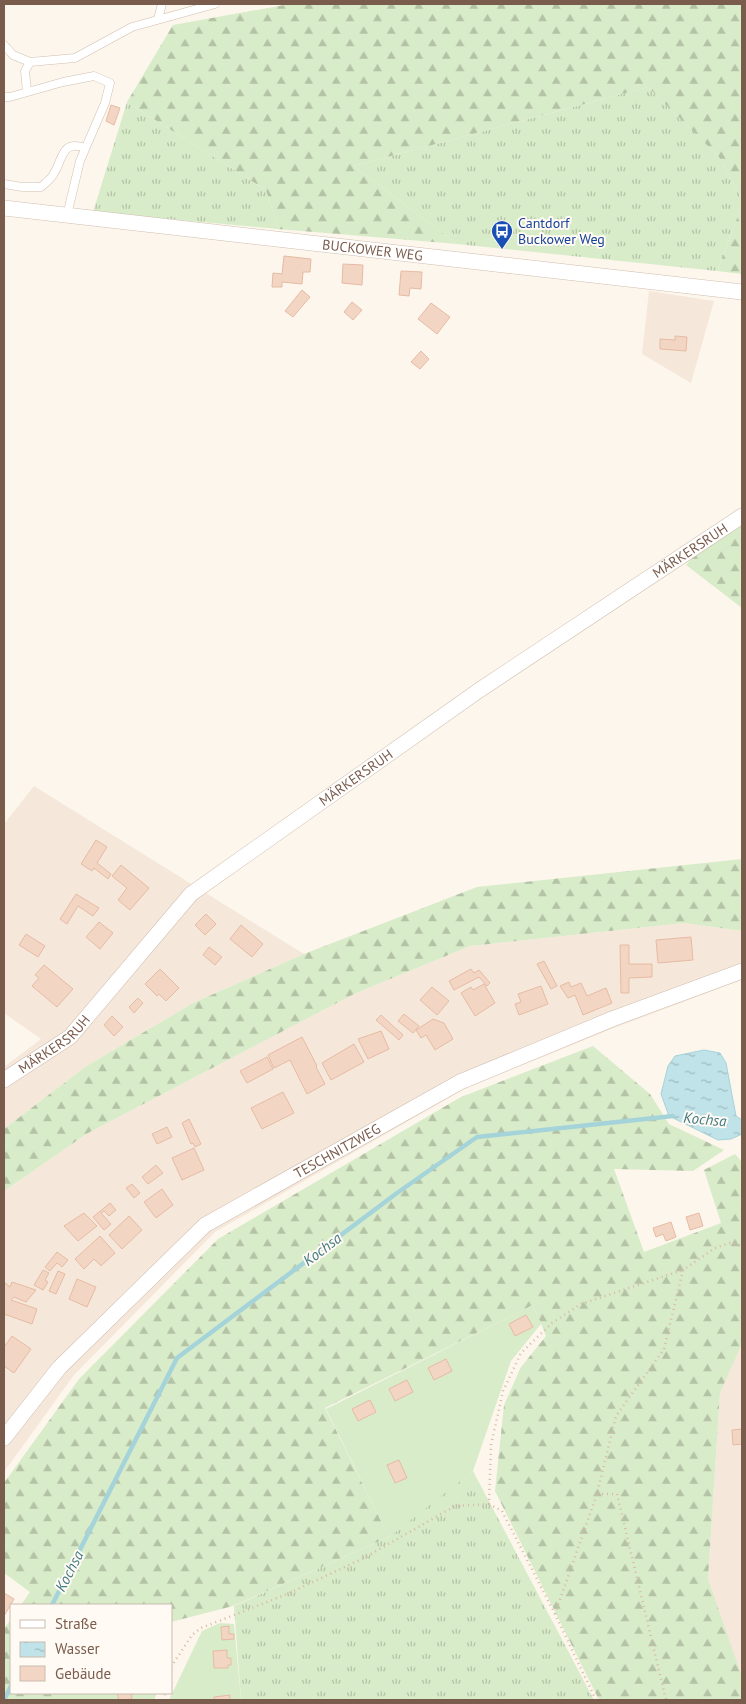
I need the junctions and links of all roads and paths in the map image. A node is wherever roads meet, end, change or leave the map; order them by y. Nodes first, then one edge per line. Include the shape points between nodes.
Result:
1 (162, 4) edge
2 (215, 4) edge
3 (158, 19) junction
4 (4, 45) edge
5 (30, 62) junction
6 (27, 92) junction
7 (4, 97) edge
8 (86, 148) junction
9 (4, 184) edge
10 (4, 208) edge
11 (67, 215) junction
12 (742, 292) edge
13 (742, 516) edge
14 (742, 971) edge
15 (4, 1080) edge
16 (742, 1246) edge
17 (683, 1270) junction
18 (4, 1438) edge
19 (597, 1494) junction
20 (489, 1504) junction
21 (555, 1614) junction
22 (172, 1665) edge
23 (596, 1700) edge
24 (666, 1700) edge

1 - 3 lane
2 - 3 lane
3 - 5 lane via 132,27 75,58
4 - 5 lane via 13,56
5 - 6 lane via 25,71
6 - 7 lane
6 - 8 lane via 94,76 110,83
8 - 9 lane via 77,145 64,151 52,176 41,187
8 - 11 lane
10 - 11 street, BUCKOWER WEG
11 - 12 street, BUCKOWER WEG
13 - 15 street, MÄRKERSRUH via 478,691 191,894 70,1037
14 - 18 street, TESCHNITZWEG via 612,1019 460,1082 205,1225 59,1368
16 - 17 path via 730,1243 715,1248
17 - 19 path via 664,1349 616,1416
17 - 20 path via 581,1304 552,1324 521,1353 503,1391 490,1446
19 - 21 path
19 - 24 path via 617,1494
20 - 21 path via 502,1511
20 - 22 path via 455,1506 364,1558 285,1595 201,1628 192,1635
21 - 23 path

